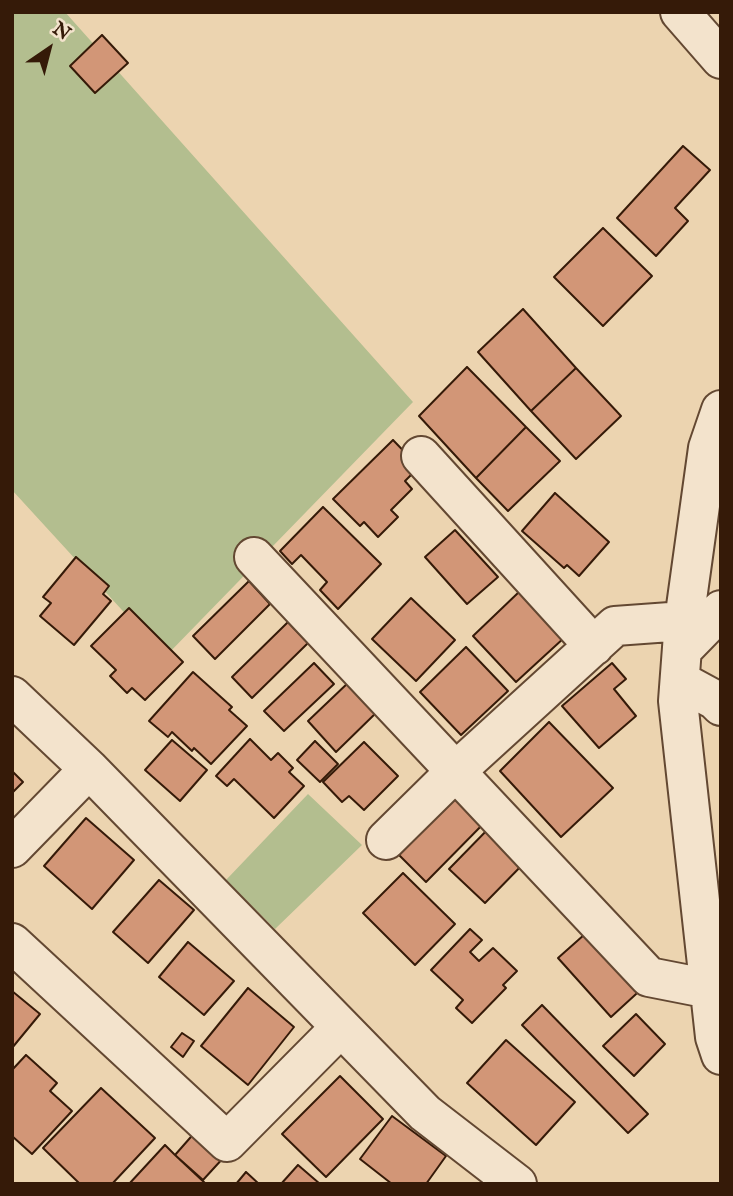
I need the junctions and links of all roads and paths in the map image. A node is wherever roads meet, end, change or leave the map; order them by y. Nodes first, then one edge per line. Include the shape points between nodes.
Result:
1 (680, 12) edge
2 (721, 59) edge
3 (721, 410) edge
4 (421, 456) dead end
5 (254, 557) dead end
6 (721, 610) edge
7 (594, 646) junction
8 (682, 651) junction
9 (12, 696) edge
10 (721, 706) edge
11 (89, 769) junction
12 (456, 772) junction
13 (386, 840) dead end
14 (12, 848) edge
15 (12, 943) edge
16 (715, 988) edge
17 (341, 1027) junction
18 (721, 1055) edge
19 (517, 1184) edge

1 - 2 street
3 - 8 street via 708,448
4 - 7 street
5 - 12 street
6 - 8 street
7 - 8 street via 615,626
7 - 12 street
8 - 10 street
8 - 16 street via 678,701
9 - 11 street
11 - 14 street
11 - 17 street
12 - 13 street
12 - 16 street via 649,977
15 - 17 street via 227,1142
16 - 18 street via 715,1037
17 - 19 street via 425,1113

